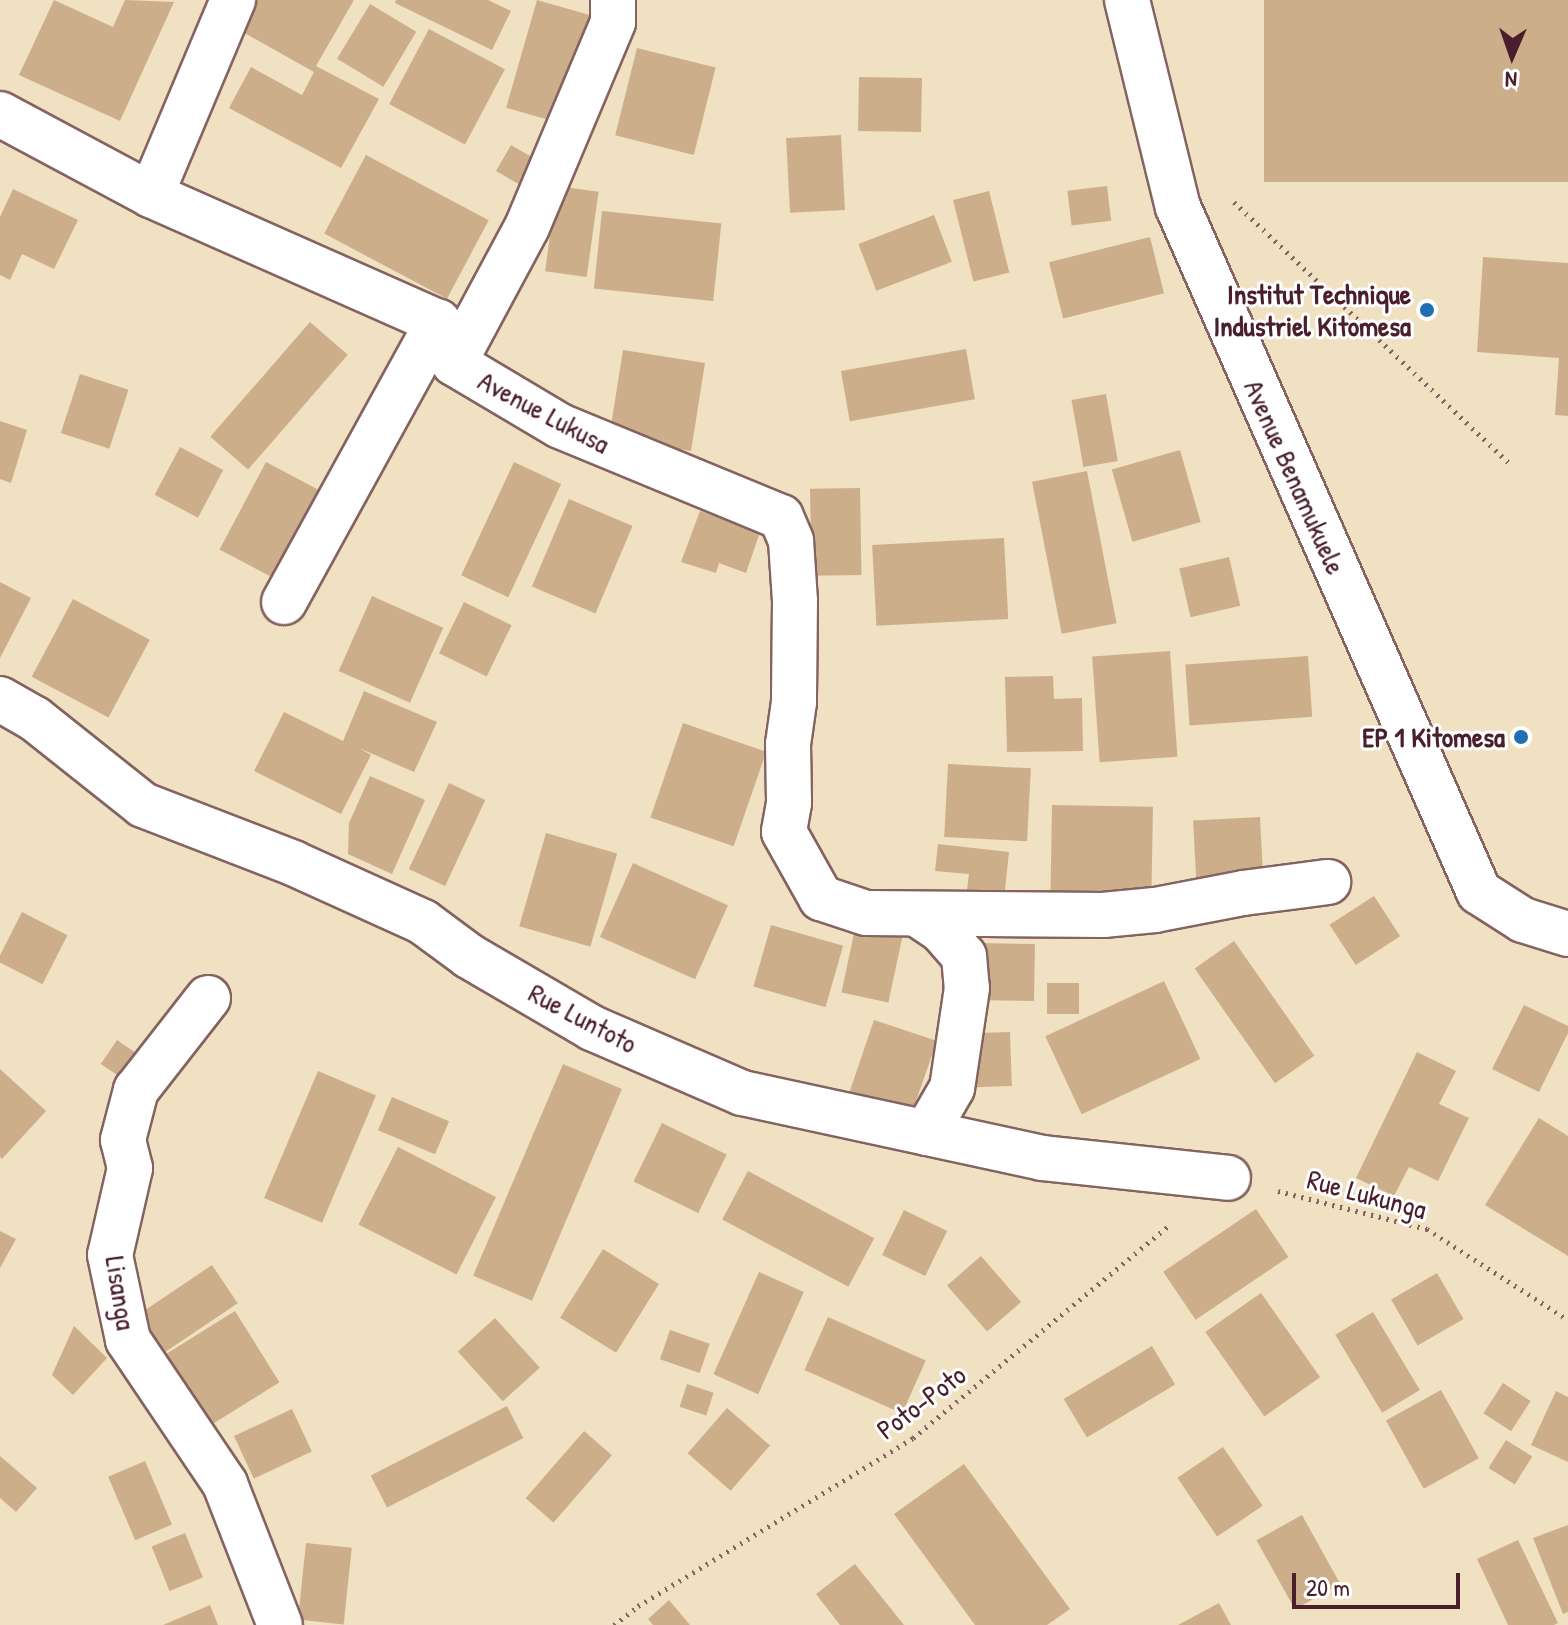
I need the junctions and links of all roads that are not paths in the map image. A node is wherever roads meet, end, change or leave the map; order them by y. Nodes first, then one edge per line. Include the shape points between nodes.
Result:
1 (233, 0) edge
2 (613, 0) edge
3 (1127, 0) edge
4 (0, 114) edge
5 (151, 195) junction
6 (438, 322) junction
7 (454, 363) junction
8 (284, 602) dead end
9 (0, 699) edge
10 (1328, 882) dead end
11 (920, 916) junction
12 (1568, 934) edge
13 (208, 998) dead end
14 (926, 1133) junction
15 (1228, 1178) road end
16 (280, 1625) edge

1 - 5 street
2 - 7 street via 613,22 527,227
3 - 12 street, Avenue Benamukuele via 1178,207 1479,892 1523,920
4 - 5 street
5 - 6 street
6 - 7 street, Avenue Lukusa
6 - 8 street
7 - 11 street, Avenue Lukusa via 560,426 781,517 791,541 795,601 784,832 821,898 866,913
9 - 14 street, Rue Luntoto via 35,719 143,805 293,863 423,922 469,956 592,1028 742,1093
10 - 11 street via 1103,915
11 - 14 street via 964,956 967,988 952,1088
13 - 16 street, Lisanga via 136,1090 123,1140 130,1168 110,1255 128,1340 225,1484
14 - 15 street, Rue Luntoto via 1042,1158

